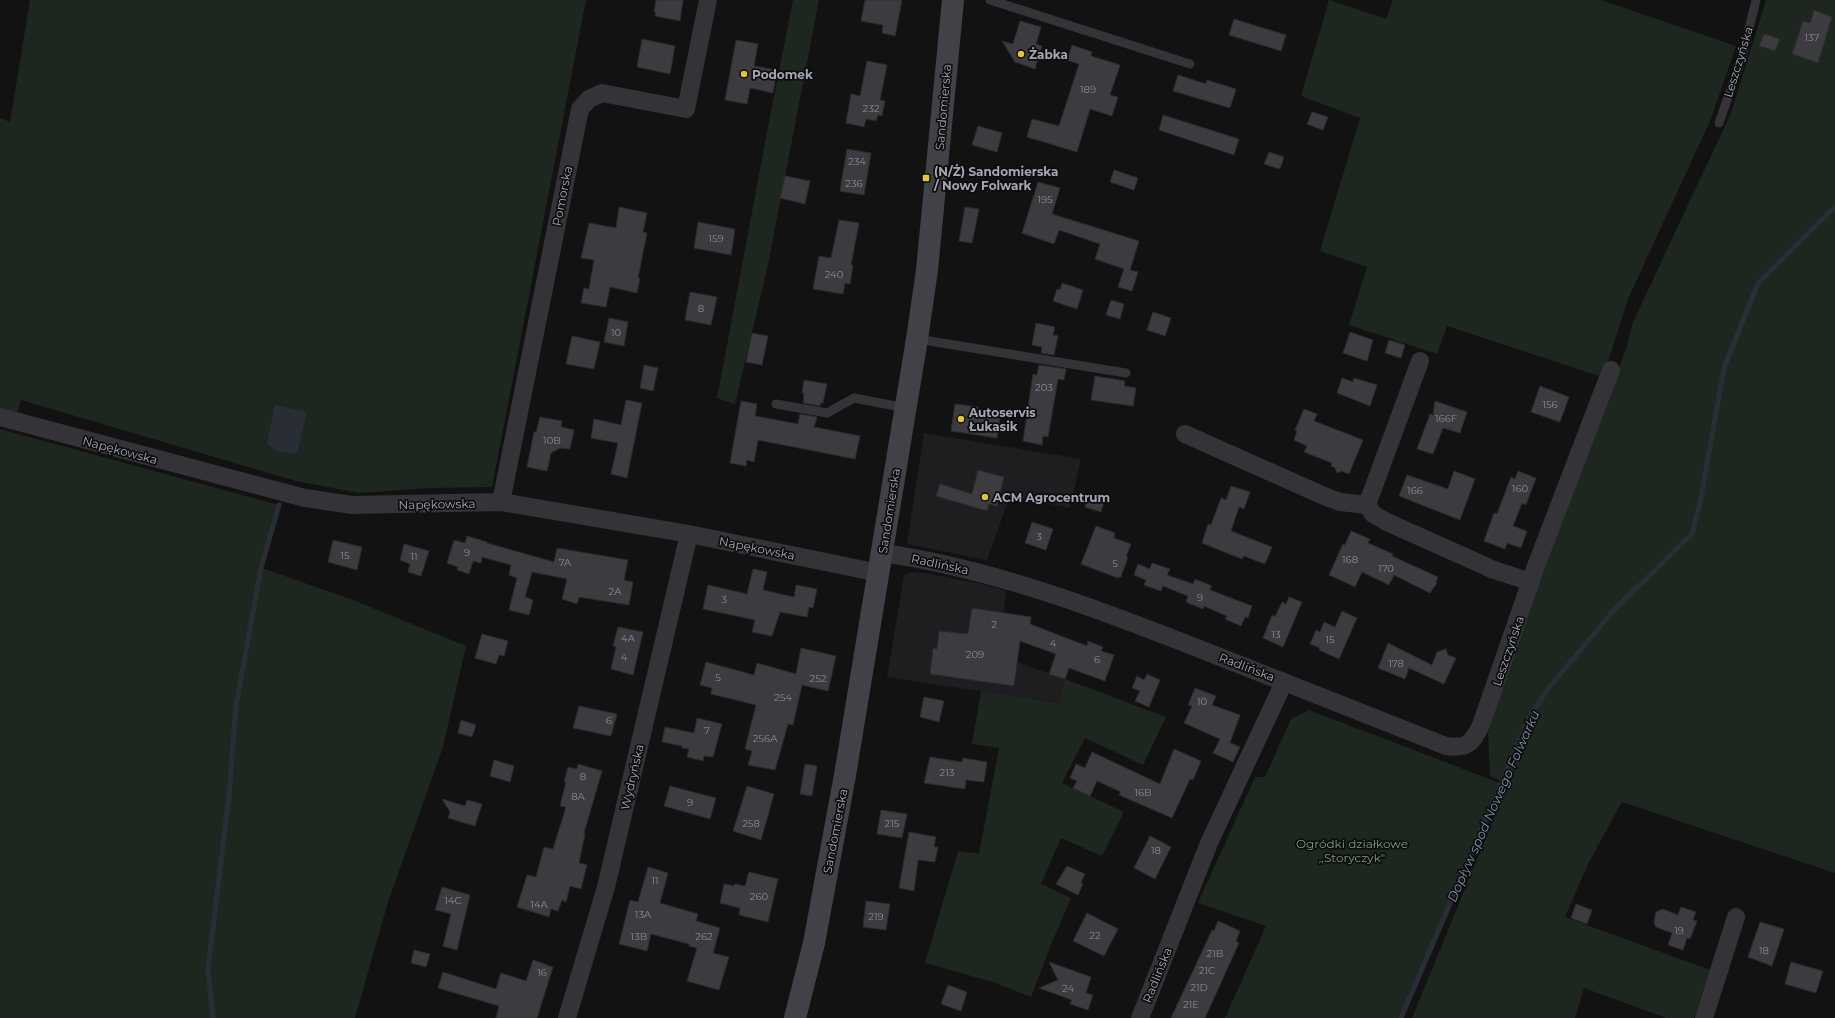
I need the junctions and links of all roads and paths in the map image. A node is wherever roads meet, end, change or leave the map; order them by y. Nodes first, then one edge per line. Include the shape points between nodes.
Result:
1 (708, 0) edge
2 (953, 0) edge
3 (990, 0) edge
4 (1756, 0) edge
5 (1190, 64) dead end
6 (1719, 123) dead end
7 (917, 339) junction
8 (1420, 361) dead end
9 (1611, 370) dead end
10 (1126, 373) dead end
11 (776, 404) dead end
12 (906, 408) junction
13 (0, 417) edge
14 (1185, 434) dead end
15 (501, 502) junction
16 (1367, 505) junction
17 (689, 534) junction
18 (881, 563) junction
19 (1531, 582) junction
20 (1284, 682) junction
21 (1736, 917) dead end
22 (567, 1018) edge
23 (795, 1018) edge
24 (1140, 1018) edge
25 (1704, 1018) edge

1 - 15 street, Pomorska via 686,109 602,93 589,99 580,109
2 - 7 street, Sandomierska via 927,270
3 - 5 lane
4 - 6 lane, Leszczyńska via 1743,54
7 - 10 lane
7 - 12 street, Sandomierska
8 - 16 street
9 - 19 street, Leszczyńska
11 - 12 lane via 827,413 854,398
12 - 18 street, Sandomierska
13 - 15 street, Napękowska via 304,498 352,505
14 - 16 street via 1324,496 1340,502
15 - 17 street, Napękowska
16 - 19 street via 1373,514 1387,522 1482,564
17 - 18 street, Napękowska
17 - 22 street, Wydryńska via 606,887
18 - 20 street, Radlińska via 987,574 1104,613
18 - 23 street, Sandomierska via 814,943
19 - 20 street, Leszczyńska via 1481,725 1467,745 1456,748 1446,746
20 - 24 street, Radlińska via 1209,843
21 - 25 street

